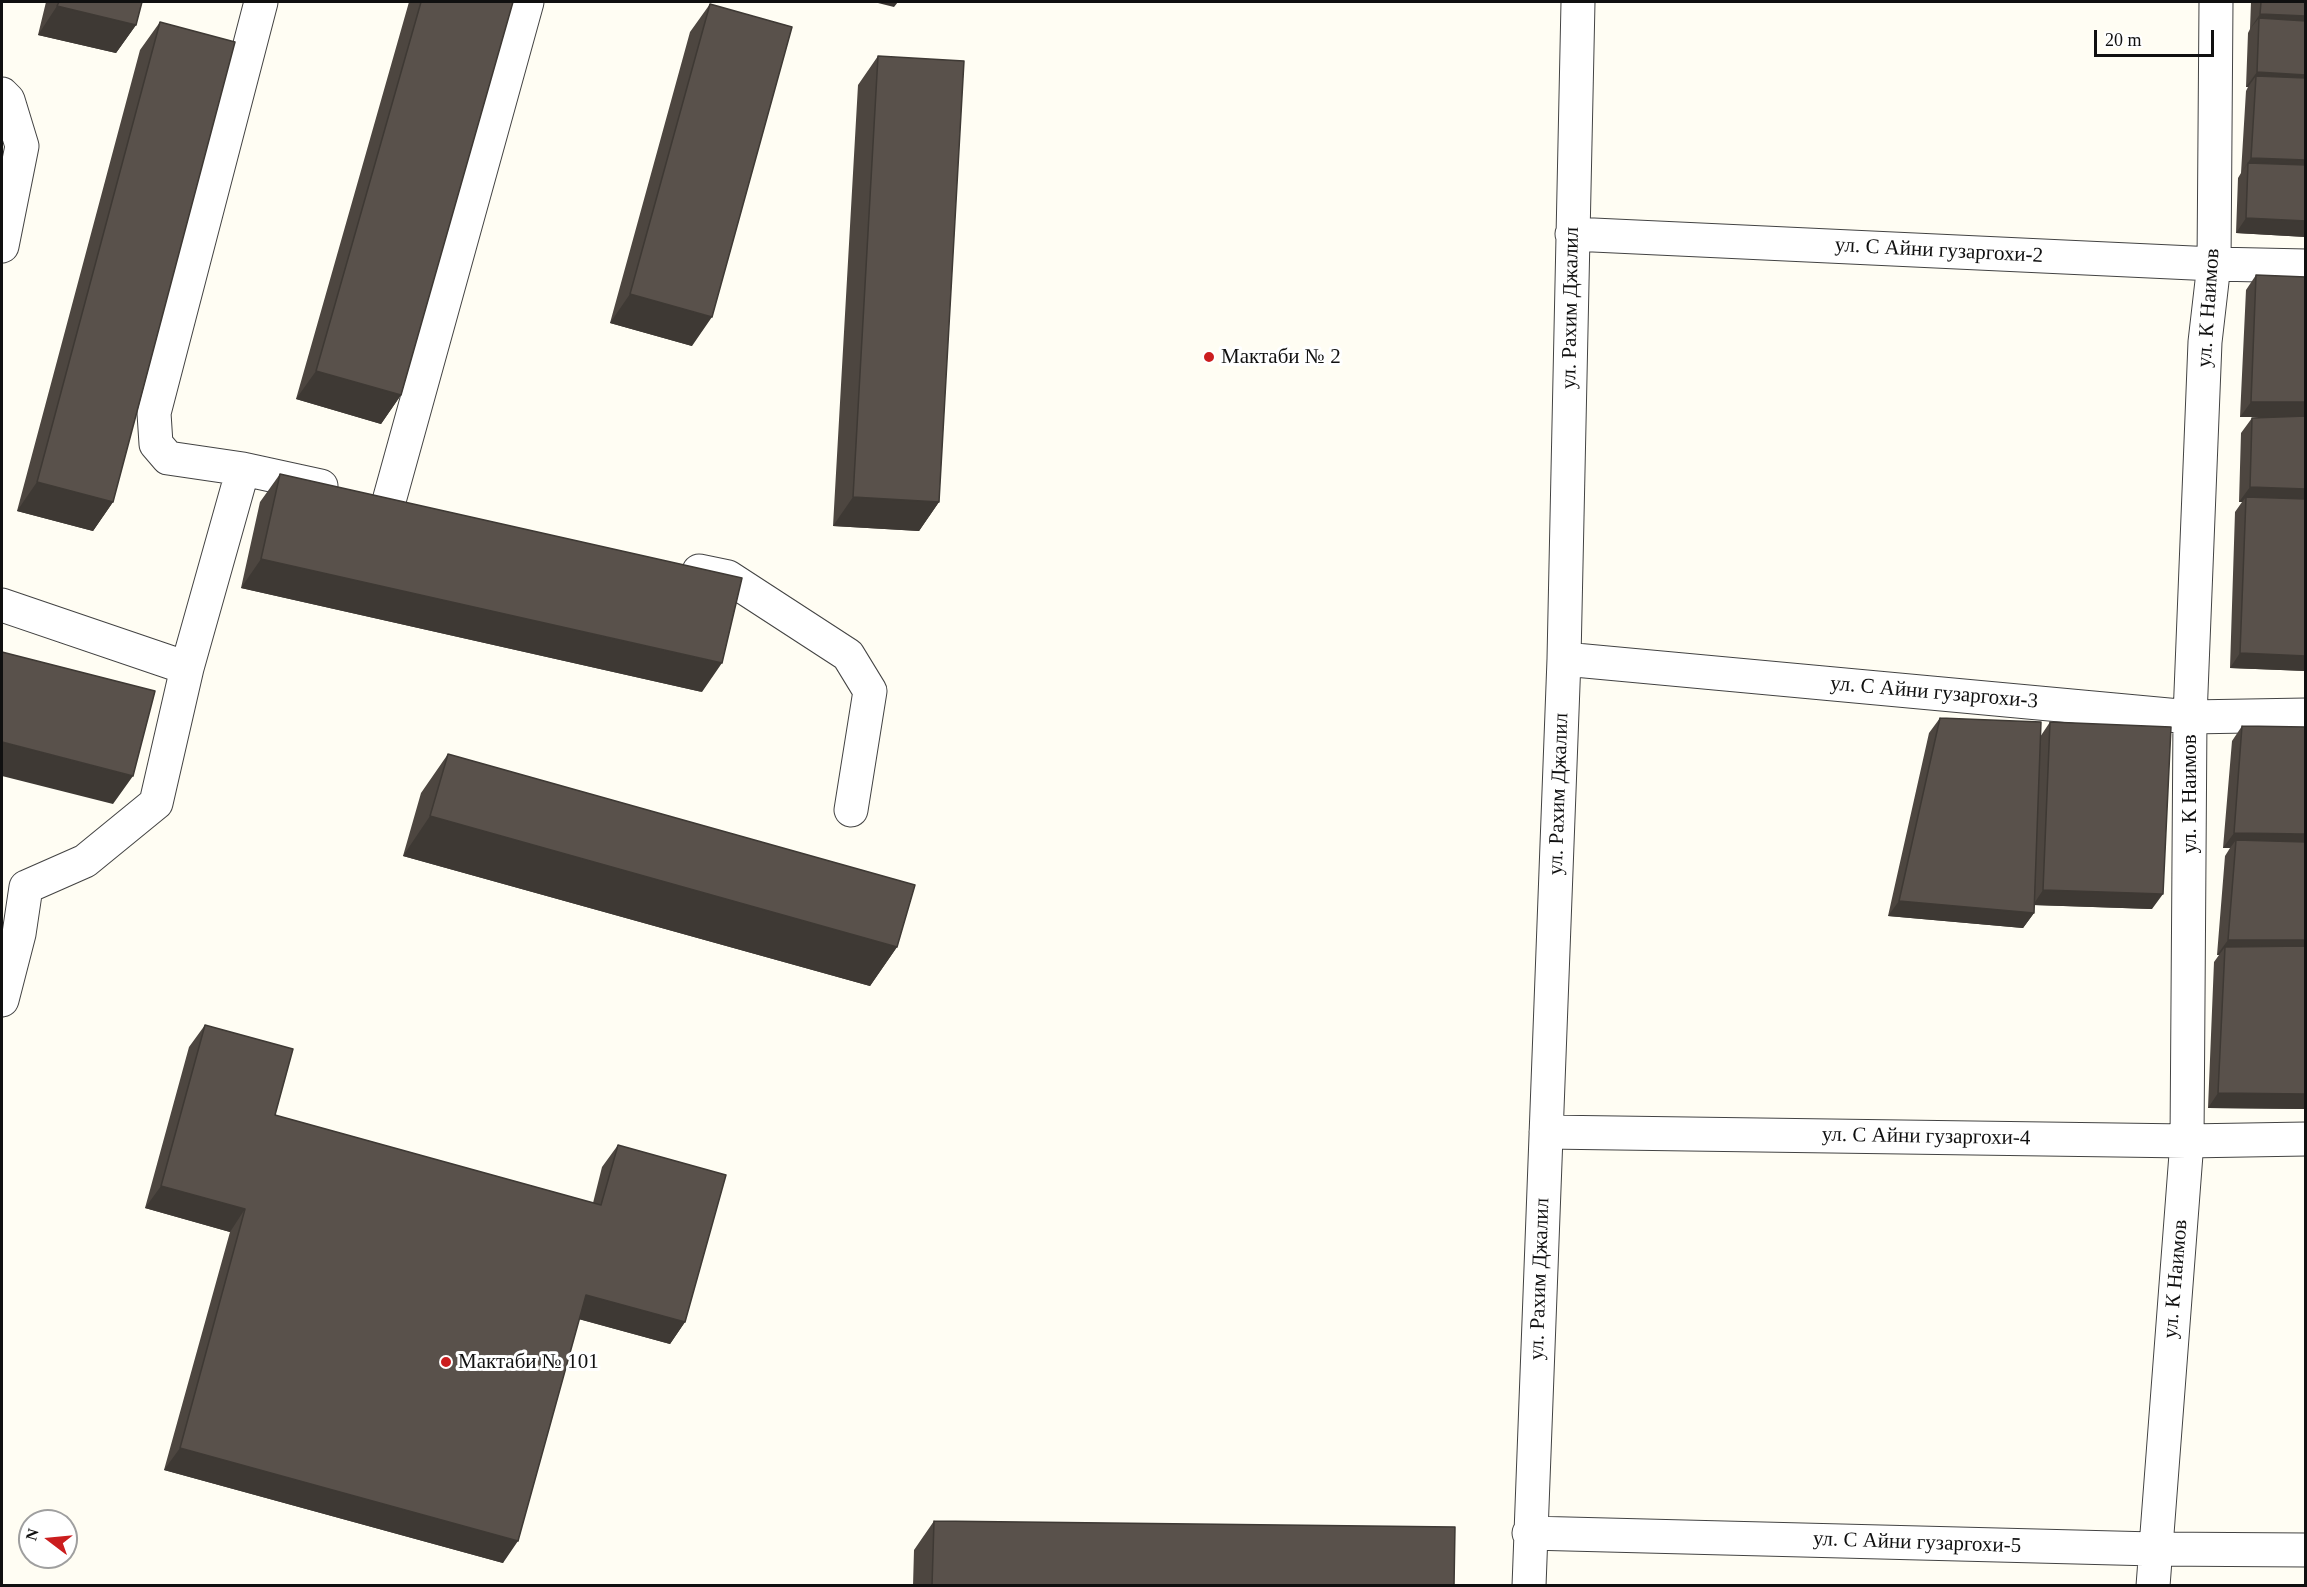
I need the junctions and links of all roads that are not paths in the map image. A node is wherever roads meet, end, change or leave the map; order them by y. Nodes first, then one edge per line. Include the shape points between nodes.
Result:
1 (261, 2) edge
2 (528, 2) edge
3 (1578, 2) edge
4 (2216, 2) edge
5 (2, 94) edge
6 (1572, 234) junction
7 (2, 246) edge
8 (2214, 264) junction
9 (2306, 266) edge
10 (243, 469) junction
11 (670, 564) edge
12 (2, 605) edge
13 (1564, 659) junction
14 (187, 668) junction
15 (2306, 715) edge
16 (2190, 717) junction
17 (851, 810) dead end
18 (14, 883) edge
19 (2, 1000) edge
20 (1546, 1132) junction
21 (2306, 1139) edge
22 (2187, 1140) junction
23 (1529, 1533) junction
24 (2154, 1549) junction
25 (2306, 1550) edge
26 (1528, 1586) edge
27 (2153, 1586) edge

1 - 10 street via 154,413 156,444 168,458
2 - 10 street via 401,504
3 - 6 street, ул. Рахим Джалил
4 - 8 street, ул. К Наимов
5 - 7 street via 8,100 22,146
6 - 8 street, ул. С Айни гузаргохи-2
6 - 13 street, ул. Рахим Джалил
8 - 9 street, ул. С Айни гузаргохи-2
8 - 16 street, ул. К Наимов via 2205,342
10 - 14 street
11 - 17 street via 728,577 848,655 870,691
12 - 14 street
13 - 16 street, ул. С Айни гузаргохи-3
13 - 20 street, ул. Рахим Джалил
14 - 18 street via 156,803 84,861
15 - 16 street, ул. С Айни гузаргохи-3
16 - 22 street, ул. К Наимов
18 - 19 street via 19,934
20 - 22 street, ул. С Айни гузаргохи-4
20 - 23 street, ул. Рахим Джалил
21 - 22 street, ул. С Айни гузаргохи-4
22 - 24 street, ул. К Наимов
23 - 24 street, ул. С Айни гузаргохи-5
23 - 26 street, ул. Рахим Джалил
24 - 25 street, ул. С Айни гузаргохи-5
24 - 27 street, ул. К Наимов

